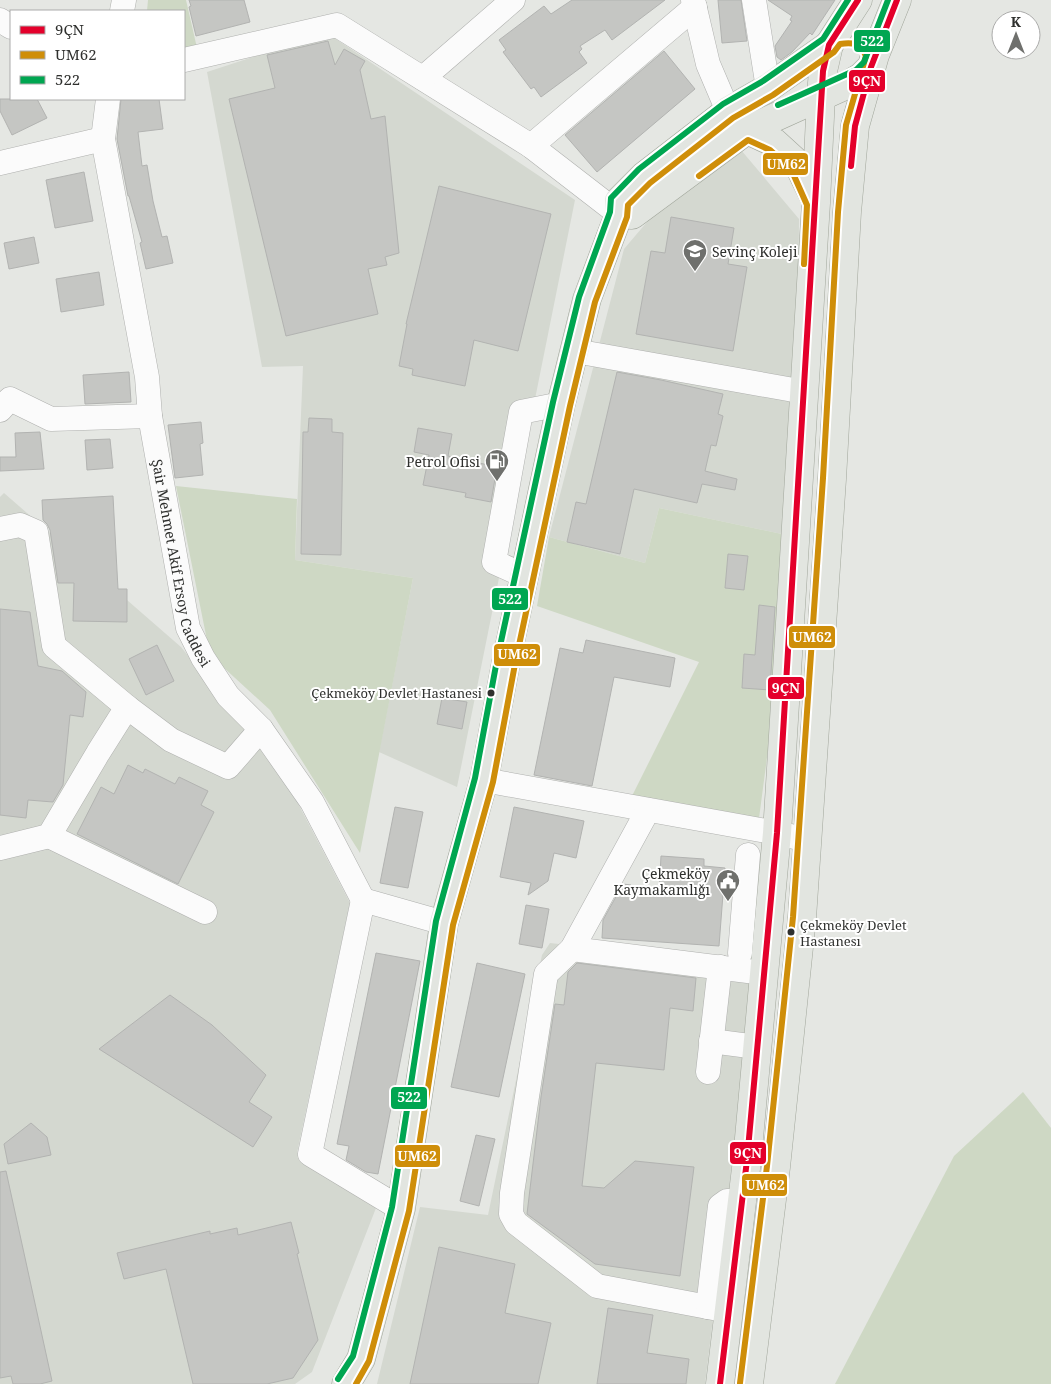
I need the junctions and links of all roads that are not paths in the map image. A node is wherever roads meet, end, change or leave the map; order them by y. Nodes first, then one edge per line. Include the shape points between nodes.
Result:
1 (513, 0) edge
2 (754, 0) edge
3 (858, 0) edge
4 (897, 0) edge
5 (694, 4) edge
6 (830, 46) junction
7 (185, 60) edge
8 (866, 68) junction
9 (423, 78) junction
10 (768, 88) junction
11 (821, 95) junction
12 (108, 100) edge
13 (728, 111) junction
14 (747, 130) junction
15 (103, 139) junction
16 (531, 146) junction
17 (0, 163) edge
18 (816, 203) junction
19 (619, 214) junction
20 (575, 351) junction
21 (805, 392) junction
22 (3, 401) edge
23 (561, 404) junction
24 (150, 416) junction
25 (0, 530) edge
26 (525, 576) junction
27 (127, 707) junction
28 (261, 729) junction
29 (484, 780) junction
30 (648, 810) junction
31 (777, 833) junction
32 (49, 836) junction
33 (808, 840) junction
34 (0, 848) edge
35 (748, 856) dead end
36 (363, 900) junction
37 (757, 909) junction
38 (205, 912) dead end
39 (444, 923) junction
40 (572, 948) junction
41 (740, 953) dead end
42 (720, 967) junction
43 (764, 973) junction
44 (711, 1041) junction
45 (758, 1047) junction
46 (708, 1072) dead end
47 (401, 1209) junction
48 (718, 1309) junction
49 (346, 1384) edge
50 (720, 1384) edge
51 (749, 1384) edge

1 - 9 street
2 - 10 street
3 - 6 main road
4 - 8 main road
5 - 13 street via 708,64
5 - 16 street
6 - 8 main road via 831,69 839,78
6 - 8 main road via 848,33 862,36 872,46
6 - 10 main road
6 - 11 main road
7 - 9 street via 337,25
8 - 11 main road
8 - 33 main road via 847,212
9 - 16 street
10 - 13 main road
11 - 14 main road
11 - 18 main road
12 - 15 street, Şair Mehmet Akif Ersoy Caddesi
13 - 19 main road via 644,176 620,201
14 - 18 main road via 776,143 798,164
14 - 19 main road via 632,215
15 - 17 street
15 - 24 street, Şair Mehmet Akif Ersoy Caddesi via 147,377
16 - 19 street
18 - 21 main road
19 - 20 main road via 587,299
20 - 21 street
20 - 23 main road
21 - 31 main road
22 - 24 street via 51,418
23 - 26 main road
23 - 26 street via 521,412 494,562
24 - 28 street, Şair Mehmet Akif Ersoy Caddesi via 188,628 228,696
25 - 27 street via 20,525 36,532 54,646
26 - 29 main road
27 - 28 street via 170,740 228,767
27 - 32 street
28 - 36 street, Şair Mehmet Akif Ersoy Caddesi via 312,802
29 - 30 street
29 - 39 main road
30 - 31 street
30 - 40 street
31 - 33 street
31 - 37 main road
32 - 34 street
32 - 38 street
33 - 51 main road via 779,1138
35 - 37 street
36 - 39 street
36 - 47 street via 310,1154
37 - 41 street
37 - 43 main road
39 - 47 main road
40 - 42 street
40 - 48 street via 546,974 511,1214 516,1224 597,1286
42 - 43 street
42 - 44 street
43 - 45 main road
44 - 45 street
44 - 46 street
45 - 48 main road via 742,1201
47 - 49 main road via 361,1359
48 - 50 main road

